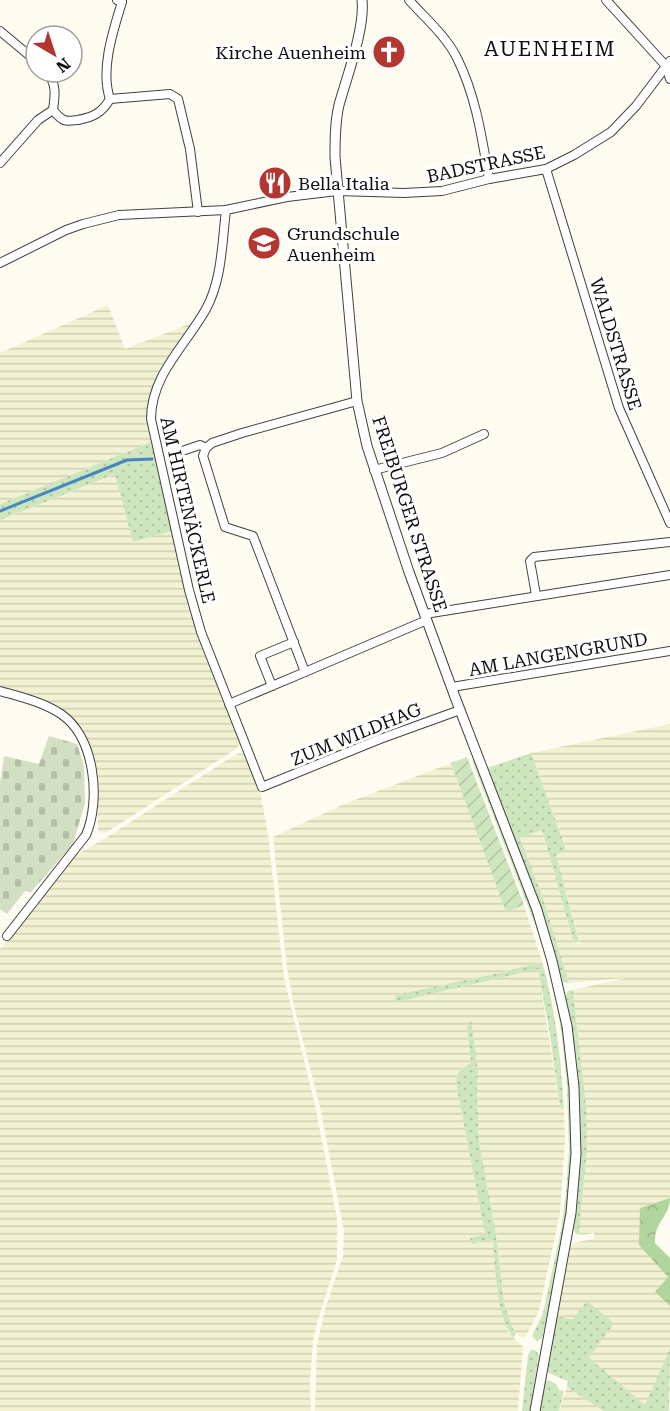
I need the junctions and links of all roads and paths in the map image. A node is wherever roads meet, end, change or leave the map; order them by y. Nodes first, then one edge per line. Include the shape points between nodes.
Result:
1 (121, 0) edge
2 (362, 0) edge
3 (409, 0) edge
4 (606, 0) edge
5 (0, 31) edge
6 (24, 51) edge
7 (668, 64) edge
8 (670, 79) edge
9 (54, 84) edge
10 (110, 99) junction
11 (53, 110) junction
12 (0, 163) edge
13 (546, 169) junction
14 (489, 179) junction
15 (338, 191) junction
16 (226, 210) junction
17 (198, 212) junction
18 (0, 263) edge
19 (357, 401) junction
20 (484, 434) dead end
21 (206, 448) junction
22 (185, 450) dead end
23 (375, 470) junction
24 (670, 523) edge
25 (670, 542) edge
26 (670, 575) edge
27 (536, 595) junction
28 (426, 617) junction
29 (294, 642) junction
30 (670, 651) edge
31 (305, 672) junction
32 (272, 686) junction
33 (452, 687) junction
34 (0, 691) edge
35 (229, 704) junction
36 (460, 710) junction
37 (262, 787) joint
38 (7, 936) dead end
39 (535, 1411) edge

1 - 10 street via 107,70
2 - 15 street, FREIBURGER STRASSE via 360,25 335,126
3 - 14 street via 456,57 478,115
4 - 7 street
5 - 6 street
7 - 8 street
7 - 13 street, BADSTRASSE via 610,132
9 - 11 street
10 - 11 street via 92,117 67,121
10 - 17 street via 170,93 178,99
11 - 12 street via 38,120
13 - 14 street, BADSTRASSE
13 - 24 street, WALDSTRASSE via 619,408
14 - 15 street, BADSTRASSE via 419,193
15 - 16 street, BADSTRASSE via 286,196
15 - 19 street, FREIBURGER STRASSE
16 - 17 street, BADSTRASSE
16 - 35 street, AM HIRTENÄCKERLE via 217,283 206,309 167,365 151,403 151,419 189,590
17 - 18 street, BADSTRASSE via 119,215 83,224
19 - 21 street via 212,442
19 - 23 street, FREIBURGER STRASSE
20 - 23 street via 442,453
21 - 22 street via 200,445
21 - 29 street via 203,456 225,527 253,536
23 - 28 street, FREIBURGER STRASSE
25 - 27 street via 534,557 530,561
26 - 27 street
27 - 28 street
28 - 31 street
28 - 33 street, FREIBURGER STRASSE
29 - 31 street
29 - 32 street via 260,656
30 - 33 street, AM LANGENGRUND
31 - 32 street
32 - 35 street
33 - 36 street, FREIBURGER STRASSE
34 - 38 street via 61,714 83,743 94,787 86,835
35 - 37 street, AM HIRTENÄCKERLE
36 - 37 street, ZUM WILDHAG
36 - 39 street, FREIBURGER STRASSE via 537,909 567,1026 574,1087 576,1154 571,1213

